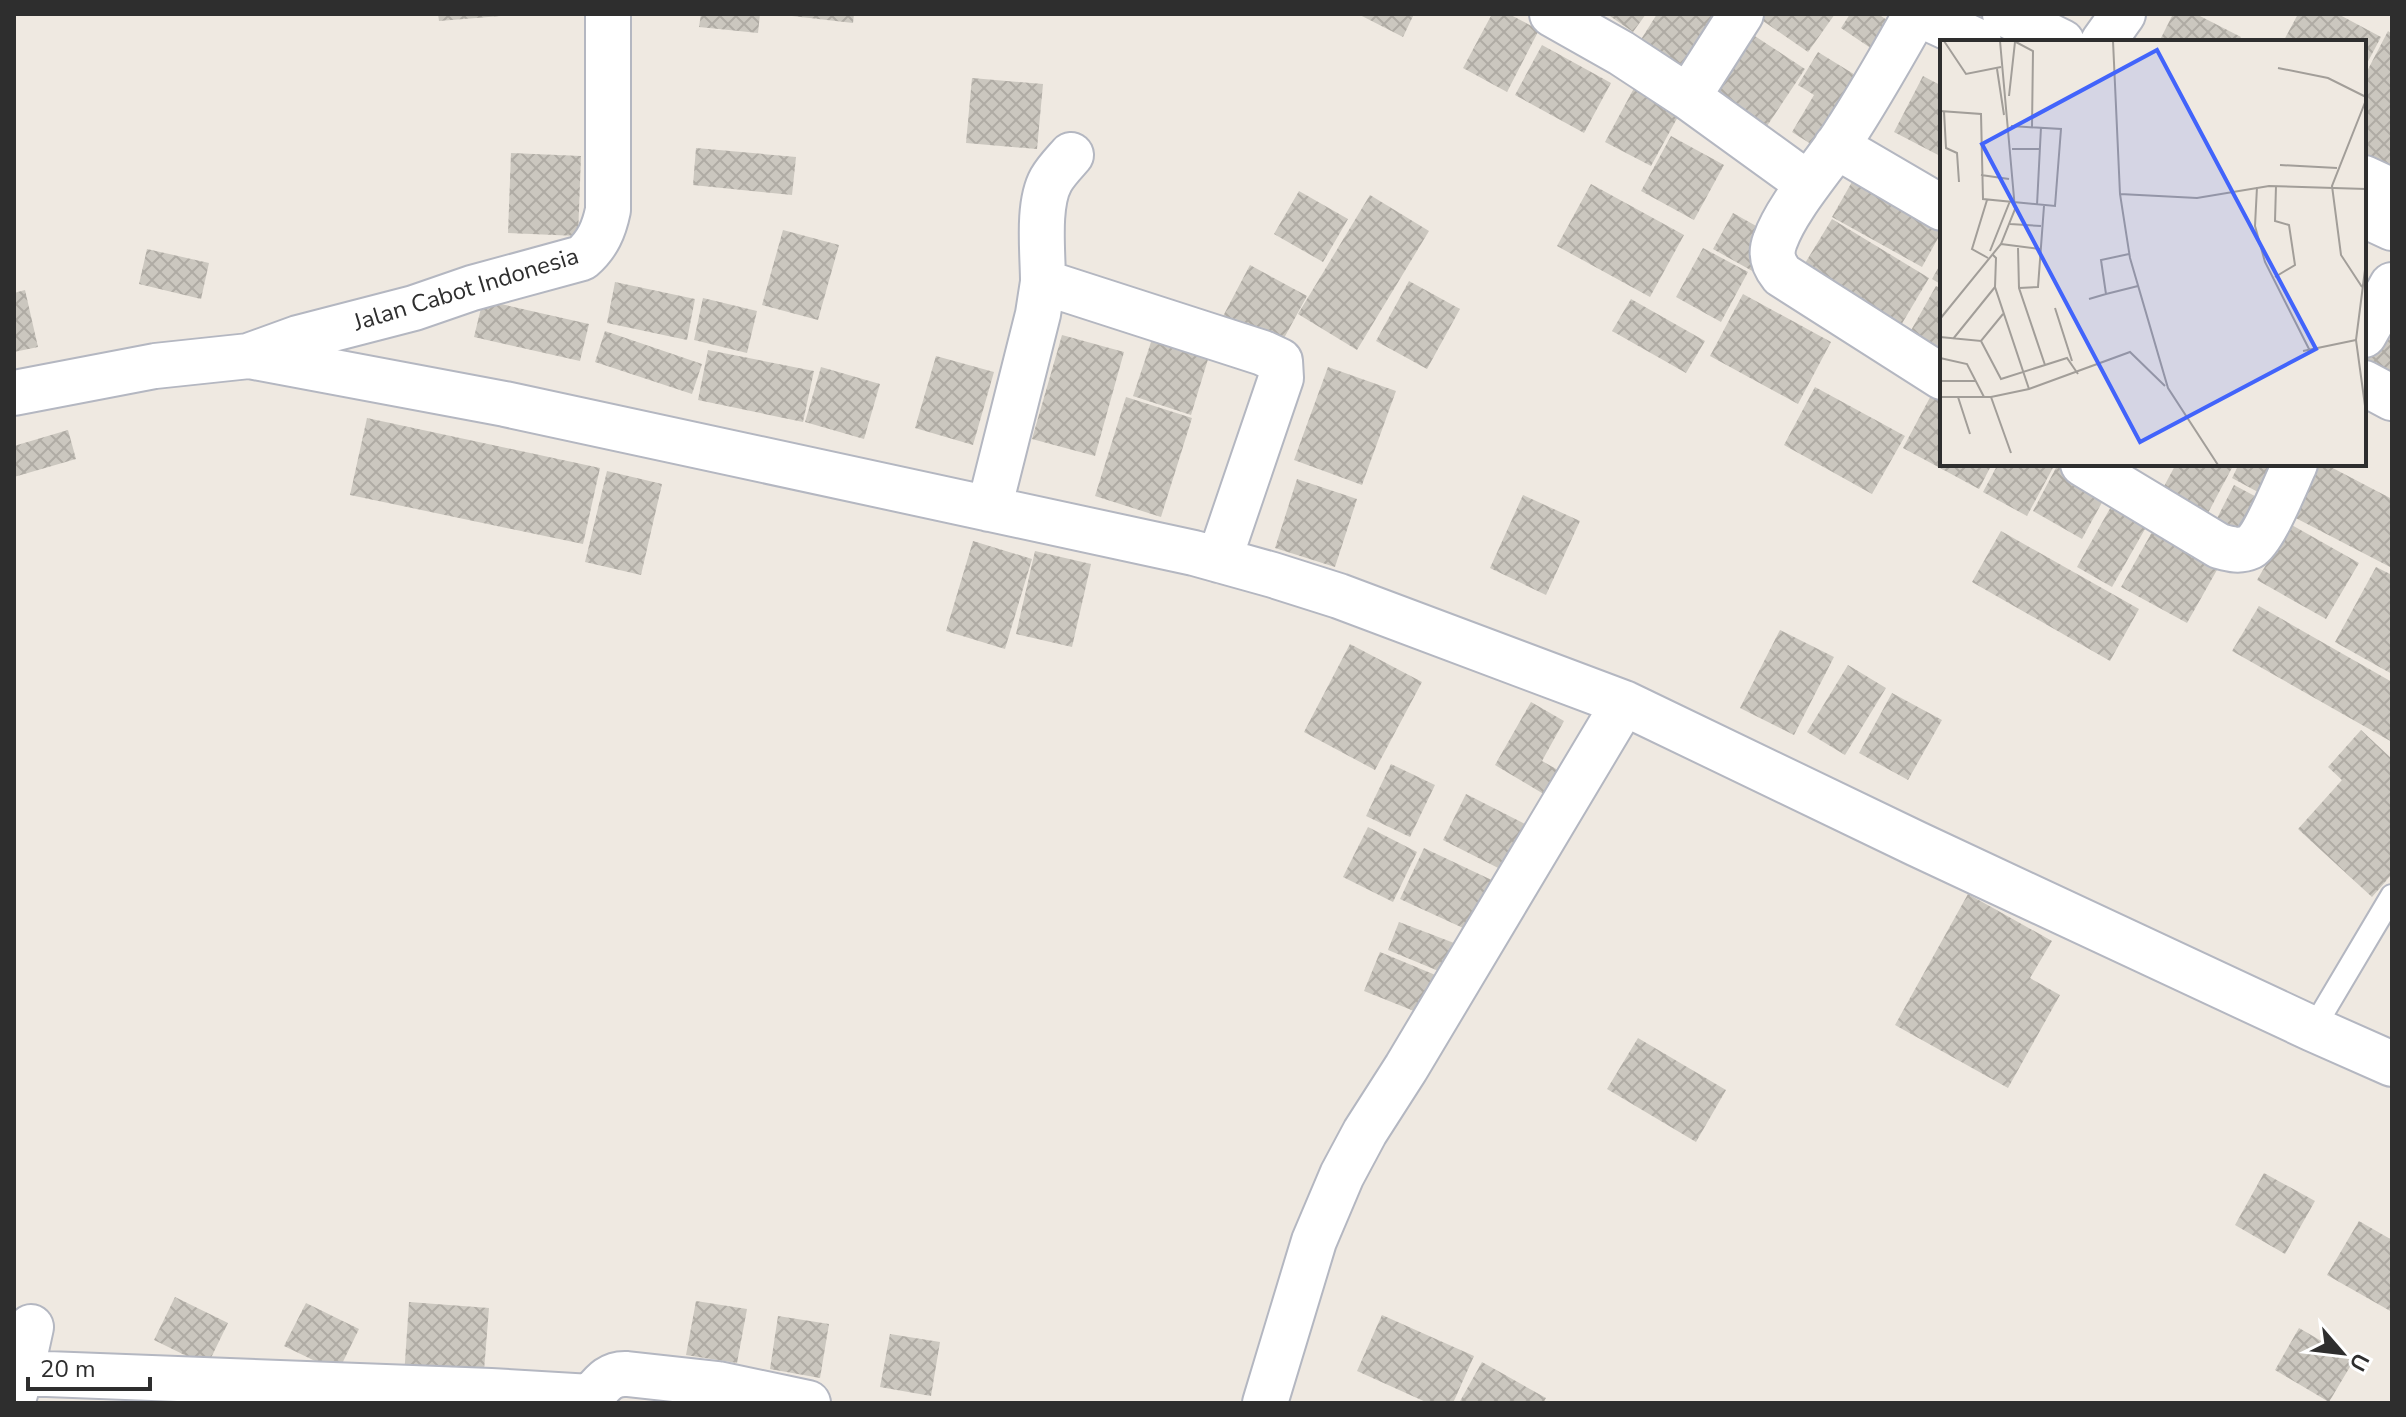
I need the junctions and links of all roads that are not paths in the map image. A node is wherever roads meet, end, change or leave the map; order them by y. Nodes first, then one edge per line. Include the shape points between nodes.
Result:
1 (608, 14) edge
2 (1553, 14) edge
3 (1741, 14) edge
4 (1918, 14) edge
5 (2005, 14) edge
6 (2123, 14) edge
7 (1975, 40) edge
8 (2058, 40) edge
9 (2104, 40) edge
10 (1688, 97) junction
11 (1836, 146) junction
12 (1071, 155) dead end
13 (2366, 179) edge
14 (1808, 184) junction
15 (2392, 191) edge
16 (1940, 207) edge
17 (2366, 216) edge
18 (2392, 228) edge
19 (1043, 282) junction
20 (2392, 285) edge
21 (2366, 331) edge
22 (249, 356) junction
23 (1940, 376) edge
24 (2366, 384) edge
25 (14, 393) edge
26 (2392, 398) edge
27 (2086, 466) edge
28 (2294, 466) edge
29 (989, 509) junction
30 (1219, 560) junction
31 (1624, 703) junction
32 (2392, 896) edge
33 (2313, 1029) junction
34 (2392, 1064) edge
35 (31, 1327) dead end
36 (18, 1385) edge
37 (591, 1400) edge
38 (808, 1403) edge
39 (1265, 1403) edge

1 - 22 street, Jalan Cabot Indonesia via 608,210 589,252
2 - 10 street
3 - 10 street
4 - 7 street
4 - 11 street
5 - 8 street
6 - 9 street
10 - 14 street
11 - 14 street
11 - 16 street
12 - 19 street via 1049,182 1042,222
13 - 15 street
14 - 23 street via 1775,238 1777,269
17 - 18 street
19 - 29 street
19 - 30 street via 1280,361 1281,378
20 - 21 street
22 - 25 street via 155,366
22 - 29 street via 505,404
24 - 26 street
27 - 28 street via 2219,546 2236,551 2260,537
29 - 30 street
30 - 31 street via 1339,596
31 - 33 street
31 - 39 street via 1342,1175 1314,1241
32 - 33 lane
33 - 34 street
35 - 36 street
36 - 37 street via 491,1391
37 - 38 street via 608,1378 627,1374 718,1384

